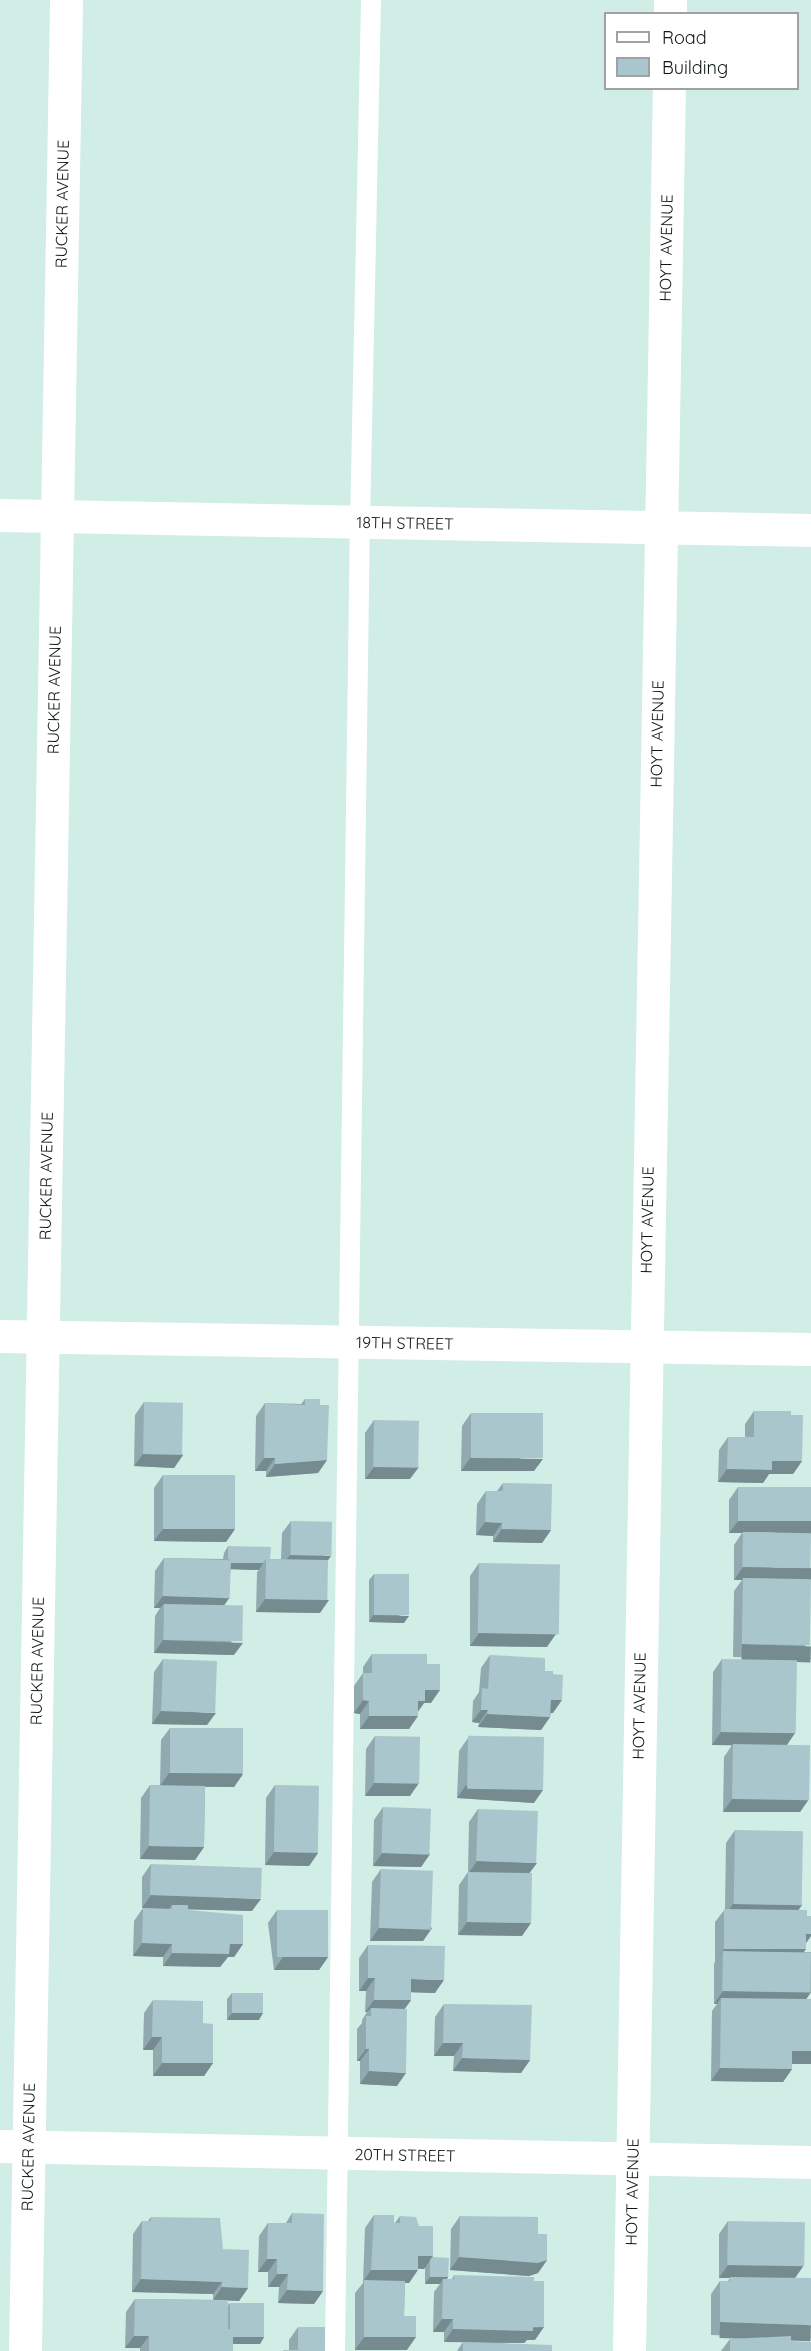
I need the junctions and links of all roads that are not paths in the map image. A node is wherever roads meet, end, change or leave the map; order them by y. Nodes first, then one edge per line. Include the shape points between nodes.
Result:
1 (66, 0) edge
2 (371, 0) edge
3 (669, 90) edge
4 (0, 515) edge
5 (57, 516) junction
6 (360, 522) junction
7 (662, 528) junction
8 (811, 530) edge
9 (0, 1336) edge
10 (43, 1337) junction
11 (351, 1342) junction
12 (644, 1347) junction
13 (811, 1349) edge
14 (14, 2146) edge
15 (340, 2154) junction
16 (633, 2159) junction
17 (811, 2162) edge
18 (25, 2351) edge
19 (335, 2351) edge
20 (629, 2351) edge

1 - 5 street, RUCKER AVENUE
2 - 6 lane
3 - 7 street, HOYT AVENUE
4 - 5 street, 18TH STREET
5 - 6 street, 18TH STREET
5 - 10 street, RUCKER AVENUE
6 - 7 street, 18TH STREET
6 - 11 lane
7 - 8 street, 18TH STREET
7 - 12 street, HOYT AVENUE
9 - 10 street, 19TH STREET
10 - 11 street, 19TH STREET
10 - 14 street, RUCKER AVENUE
11 - 12 street, 19TH STREET
11 - 15 lane
12 - 13 street, 19TH STREET
12 - 16 street, HOYT AVENUE
14 - 15 street, 20TH STREET
14 - 18 street, RUCKER AVENUE
15 - 16 street, 20TH STREET
15 - 19 lane
16 - 17 street, 20TH STREET
16 - 20 street, HOYT AVENUE

